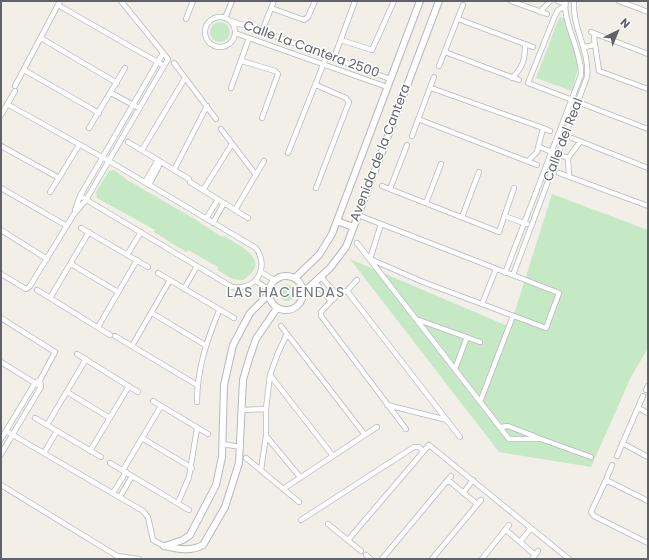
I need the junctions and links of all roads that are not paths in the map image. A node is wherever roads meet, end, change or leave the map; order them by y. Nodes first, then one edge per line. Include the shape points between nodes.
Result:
1 (121, 1) edge
2 (193, 1) edge
3 (232, 1) edge
4 (274, 1) edge
5 (315, 1) edge
6 (355, 1) edge
7 (394, 1) edge
8 (420, 1) edge
9 (439, 1) edge
10 (511, 1) edge
11 (550, 1) edge
12 (558, 1) edge
13 (574, 1) edge
14 (620, 1) edge
15 (59, 3) edge
16 (566, 4) edge
17 (463, 5) dead end
18 (271, 8) junction
19 (540, 12) junction
20 (648, 12) edge
21 (547, 14) dead end
22 (226, 18) junction
23 (186, 19) dead end
24 (458, 19) junction
25 (231, 21) junction
26 (262, 31) junction
27 (235, 33) junction
28 (41, 38) junction
29 (249, 38) junction
30 (341, 40) junction
31 (526, 45) junction
32 (595, 45) junction
33 (533, 47) dead end
34 (584, 47) junction
35 (445, 52) junction
36 (163, 53) junction
37 (648, 54) edge
38 (328, 55) junction
39 (334, 58) junction
40 (242, 60) junction
41 (159, 62) junction
42 (174, 63) dead end
43 (324, 64) junction
44 (523, 65) junction
45 (164, 66) junction
46 (439, 66) dead end
47 (125, 68) dead end
48 (533, 69) junction
49 (24, 70) junction
50 (434, 77) dead end
51 (185, 78) junction
52 (512, 78) junction
53 (390, 79) junction
54 (148, 80) junction
55 (519, 80) dead end
56 (117, 83) junction
57 (154, 83) junction
58 (316, 85) junction
59 (388, 87) junction
60 (231, 88) dead end
61 (431, 88) junction
62 (648, 89) edge
63 (111, 93) junction
64 (572, 100) junction
65 (578, 102) junction
66 (7, 104) junction
67 (132, 104) junction
68 (207, 106) junction
69 (139, 108) junction
70 (99, 113) junction
71 (1, 115) edge
72 (262, 118) dead end
73 (418, 119) junction
74 (216, 120) dead end
75 (89, 128) dead end
76 (543, 128) junction
77 (221, 129) dead end
78 (648, 129) edge
79 (550, 131) dead end
80 (412, 136) dead end
81 (572, 138) dead end
82 (128, 142) dead end
83 (580, 142) junction
84 (232, 144) junction
85 (80, 145) junction
86 (407, 145) dead end
87 (1, 146) edge
88 (539, 147) junction
89 (142, 150) junction
90 (552, 152) junction
91 (288, 153) dead end
92 (558, 154) junction
93 (103, 158) junction
94 (568, 158) junction
95 (109, 161) junction
96 (160, 161) junction
97 (264, 161) dead end
98 (528, 161) junction
99 (441, 164) dead end
100 (538, 165) dead end
101 (648, 168) edge
102 (174, 170) junction
103 (480, 172) dead end
104 (559, 173) dead end
105 (256, 175) junction
106 (569, 176) junction
107 (59, 178) junction
108 (147, 183) junction
109 (382, 186) dead end
110 (539, 186) junction
111 (1, 188) edge
112 (316, 188) dead end
113 (514, 188) dead end
114 (546, 188) junction
115 (390, 189) junction
116 (203, 190) junction
117 (50, 192) dead end
118 (80, 196) junction
119 (218, 199) junction
120 (86, 200) junction
121 (224, 203) junction
122 (426, 203) junction
123 (648, 206) edge
124 (235, 210) junction
125 (74, 214) junction
126 (358, 215) junction
127 (504, 216) junction
128 (462, 217) junction
129 (248, 218) dead end
130 (206, 219) junction
131 (337, 221) junction
132 (213, 223) junction
133 (524, 223) junction
134 (381, 224) junction
135 (67, 226) junction
136 (531, 226) junction
137 (353, 227) junction
138 (81, 228) dead end
139 (1, 230) edge
140 (89, 232) junction
141 (141, 232) junction
142 (357, 243) dead end
143 (127, 255) junction
144 (47, 259) junction
145 (370, 259) junction
146 (137, 260) junction
147 (71, 264) junction
148 (197, 266) junction
149 (148, 267) dead end
150 (496, 269) junction
151 (261, 272) junction
152 (158, 273) dead end
153 (505, 273) junction
154 (1, 274) edge
155 (512, 275) junction
156 (321, 277) junction
157 (295, 278) junction
158 (170, 280) junction
159 (274, 280) junction
160 (357, 280) dead end
161 (256, 281) junction
162 (315, 282) junction
163 (184, 288) junction
164 (37, 290) dead end
165 (347, 291) junction
166 (118, 292) junction
167 (269, 292) junction
168 (304, 292) junction
169 (337, 295) junction
170 (50, 298) junction
171 (331, 301) junction
172 (482, 304) junction
173 (277, 308) junction
174 (219, 311) junction
175 (152, 313) junction
176 (513, 316) junction
177 (1, 318) edge
178 (234, 318) dead end
179 (416, 319) junction
180 (281, 326) dead end
181 (98, 327) junction
182 (287, 334) junction
183 (467, 337) junction
184 (480, 342) dead end
185 (205, 345) junction
186 (132, 346) junction
187 (77, 354) dead end
188 (86, 359) junction
189 (1, 362) edge
190 (455, 369) junction
191 (270, 375) junction
192 (40, 380) junction
193 (36, 383) junction
194 (197, 385) junction
195 (129, 386) junction
196 (41, 387) junction
197 (67, 392) junction
198 (138, 392) dead end
199 (643, 396) dead end
200 (153, 401) dead end
201 (197, 402) dead end
202 (480, 402) junction
203 (387, 405) junction
204 (161, 406) junction
205 (638, 408) junction
206 (266, 409) junction
207 (241, 410) junction
208 (648, 413) edge
209 (34, 418) dead end
210 (110, 418) junction
211 (447, 420) junction
212 (47, 425) junction
213 (377, 427) dead end
214 (501, 427) junction
215 (197, 428) junction
216 (406, 429) dead end
217 (6, 431) junction
218 (57, 431) junction
219 (12, 434) junction
220 (208, 434) dead end
221 (365, 435) junction
222 (266, 436) junction
223 (460, 437) dead end
224 (142, 438) junction
225 (1, 439) edge
226 (541, 439) junction
227 (622, 443) junction
228 (222, 444) junction
229 (241, 447) junction
230 (90, 451) junction
231 (423, 452) junction
232 (44, 453) junction
233 (1, 454) edge
234 (333, 456) junction
235 (617, 456) dead end
236 (648, 456) edge
237 (591, 457) dead end
238 (101, 458) dead end
239 (246, 458) dead end
240 (110, 463) dead end
241 (612, 465) dead end
242 (192, 468) junction
243 (261, 470) junction
244 (124, 471) junction
245 (132, 476) junction
246 (300, 477) junction
247 (473, 480) junction
248 (606, 480) junction
249 (1, 485) edge
250 (283, 488) junction
251 (462, 492) junction
252 (113, 493) junction
253 (120, 497) junction
254 (481, 500) dead end
255 (648, 501) edge
256 (299, 502) dead end
257 (178, 503) junction
258 (477, 504) junction
259 (188, 510) dead end
260 (301, 520) dead end
261 (328, 524) dead end
262 (509, 525) dead end
263 (531, 528) junction
264 (506, 530) junction
265 (348, 540) junction
266 (520, 542) junction
267 (648, 543) edge
268 (164, 546) junction
269 (361, 551) dead end
270 (366, 554) dead end
271 (139, 559) edge
272 (371, 559) edge
273 (382, 559) edge
274 (432, 559) edge
275 (482, 559) edge
276 (532, 559) edge
277 (569, 559) edge

1 - 36 street
2 - 23 street
3 - 22 street
4 - 18 street
5 - 18 street via 308,18 304,20
6 - 30 street
7 - 30 street via 376,46 372,50
8 - 53 street, Avenida de la Cantera
9 - 126 street, Avenida de la Cantera
10 - 19 street
11 - 19 street
12 - 16 street
13 - 34 street, Calle del Real via 576,22
14 - 20 street
15 - 28 street
15 - 41 street
16 - 48 street via 558,10
16 - 64 street, Calle del Real via 581,66 581,75
17 - 24 street
18 - 26 street
19 - 21 street
22 - 25 street
22 - 27 street via 217,17 208,23 205,32 209,41 218,47 227,45
24 - 31 street
24 - 35 street
25 - 26 street, Calle La Cantera 2500
25 - 27 street
26 - 38 street, Calle La Cantera 2500
27 - 29 street, Calle La Cantera 2500
28 - 49 street
28 - 56 street
29 - 40 street
29 - 43 street, Calle La Cantera 2500
30 - 39 street
31 - 33 street
31 - 44 street
32 - 34 street
32 - 37 street via 593,33
32 - 62 street via 599,71
34 - 65 street, Calle del Real via 588,61 588,77
35 - 46 street
35 - 52 street
36 - 41 street
36 - 45 street via 168,59
38 - 39 street, Calle La Cantera 2500
38 - 43 street
39 - 53 street, Calle La Cantera 2500
40 - 60 street
40 - 72 street via 278,74
41 - 45 street
41 - 54 street
42 - 51 street
43 - 58 street
43 - 59 street, Calle La Cantera 2500
44 - 48 street
44 - 52 street
45 - 57 street
47 - 56 street
48 - 64 street via 529,84
49 - 66 street
49 - 70 street
50 - 61 street
51 - 68 street
51 - 89 street
52 - 55 street
53 - 59 street, Avenida de la Cantera
54 - 57 street
54 - 67 street
56 - 63 street
57 - 69 street
58 - 91 street
58 - 112 street via 346,98 349,102
59 - 131 street, Avenida de la Cantera
61 - 73 street
61 - 76 street
63 - 67 street
63 - 70 street
64 - 65 street
64 - 90 street, Calle del Real
65 - 78 street
65 - 92 street, Calle del Real
66 - 71 street
66 - 85 street
67 - 69 street
67 - 93 street
68 - 74 street
68 - 102 street
69 - 95 street
70 - 75 street
73 - 80 street
73 - 98 street
76 - 79 street
76 - 88 street
77 - 84 street
81 - 83 street
82 - 89 street
83 - 94 street
83 - 101 street
84 - 105 street
84 - 116 street
85 - 93 street
85 - 107 street
86 - 115 street
87 - 107 street
88 - 90 street
88 - 98 street
89 - 96 street
90 - 92 street
90 - 110 street, Calle del Real
92 - 94 street
92 - 114 street, Calle del Real
93 - 95 street
93 - 118 street
94 - 106 street
95 - 108 street
95 - 120 street
96 - 102 street
96 - 108 street
97 - 105 street
98 - 100 street
99 - 122 street
102 - 116 street
103 - 128 street
104 - 106 street
105 - 124 street
106 - 123 street
107 - 117 street
108 - 130 street
109 - 115 street
110 - 114 street
110 - 133 street, Calle del Real
111 - 135 street
113 - 127 street
114 - 136 street, Calle del Real
115 - 122 street
116 - 119 street
118 - 120 street
118 - 125 street
119 - 121 street
119 - 130 street
120 - 125 street
120 - 141 street
121 - 124 street
121 - 132 street
122 - 128 street
124 - 129 street
125 - 135 street
126 - 134 street
126 - 137 street, Avenida de la Cantera
127 - 128 street via 498,232
127 - 133 street
130 - 132 street
131 - 137 street
131 - 157 street, Avenida de la Cantera via 322,250
132 - 151 street via 256,248 261,257
133 - 136 street
133 - 153 street, Calle del Real
134 - 145 street
134 - 150 street
135 - 144 street
136 - 155 street, Calle del Real
137 - 156 street, Avenida de la Cantera via 340,257
138 - 140 street
139 - 144 street
140 - 143 street
140 - 147 street
141 - 143 street
141 - 148 street
142 - 145 street
143 - 146 street
144 - 154 street via 26,289
145 - 172 street
145 - 179 street
146 - 149 street
146 - 166 street
147 - 166 street
147 - 170 street
148 - 161 street via 232,287 244,287
148 - 163 street
150 - 153 street
150 - 172 street
151 - 159 street
151 - 161 street
152 - 158 street
153 - 155 street
155 - 176 street via 559,293 546,328
156 - 162 street, Avenida de la Cantera
156 - 169 street
157 - 159 street via 284,275
157 - 168 street
158 - 163 street
158 - 175 street
159 - 167 street
160 - 165 street
161 - 167 street
162 - 168 street, Avenida de la Cantera
162 - 171 street
163 - 174 street
164 - 170 street
165 - 169 street
165 - 211 street
166 - 181 street
167 - 173 street
167 - 228 street via 250,313 233,345 224,386
168 - 173 street via 301,302 293,309
169 - 171 street
170 - 181 street
171 - 203 street via 322,312 324,322
172 - 176 street
173 - 207 street via 256,338 243,380
174 - 178 street
174 - 185 street
175 - 185 street
175 - 186 street
176 - 202 street
177 - 192 street via 53,350 55,355
179 - 183 street
179 - 190 street
180 - 182 street
181 - 186 street
182 - 191 street
182 - 221 street
183 - 184 street
183 - 190 street
185 - 194 street
186 - 194 street
187 - 188 street
188 - 195 street
188 - 197 street
189 - 193 street
190 - 202 street
191 - 206 street
191 - 234 street
192 - 193 street
192 - 196 street
193 - 196 street
193 - 217 street
194 - 201 street
195 - 198 street
195 - 210 street
196 - 219 street
197 - 210 street
197 - 212 street
199 - 205 street
200 - 204 street
202 - 214 street
203 - 211 street
203 - 216 street
204 - 215 street
204 - 224 street
205 - 208 street
205 - 227 street
206 - 207 street
206 - 222 street
207 - 229 street
209 - 212 street
210 - 230 street
211 - 223 street
212 - 218 street
213 - 221 street
214 - 226 street via 508,426
214 - 226 street via 509,439
215 - 220 street
215 - 242 street
217 - 219 street
217 - 225 street
218 - 230 street
218 - 232 street
219 - 232 street
219 - 233 street
221 - 234 street
222 - 243 street
222 - 246 street
224 - 242 street
224 - 244 street
226 - 237 street
227 - 235 street
227 - 236 street
228 - 229 street
228 - 268 street via 216,484 195,528 187,538
229 - 268 street via 234,484 207,541 190,550
230 - 238 street
231 - 247 street via 427,446 432,446
231 - 260 street via 419,447 414,447
231 - 265 street
232 - 252 street
234 - 246 street
239 - 243 street
240 - 244 street
241 - 248 street
242 - 257 street
243 - 250 street
244 - 245 street
244 - 252 street
245 - 253 street
245 - 257 street
246 - 250 street
247 - 251 street
247 - 263 street
248 - 255 street
248 - 267 street via 591,513
249 - 271 street via 117,556
250 - 256 street
251 - 258 street
251 - 273 street via 449,478
252 - 253 street
253 - 268 street via 143,511 148,517 153,540
254 - 258 street
257 - 259 street
258 - 274 street
261 - 265 street
262 - 264 street
263 - 266 street
263 - 277 street
264 - 266 street
264 - 275 street
265 - 269 street
266 - 276 street via 537,553
270 - 272 street

